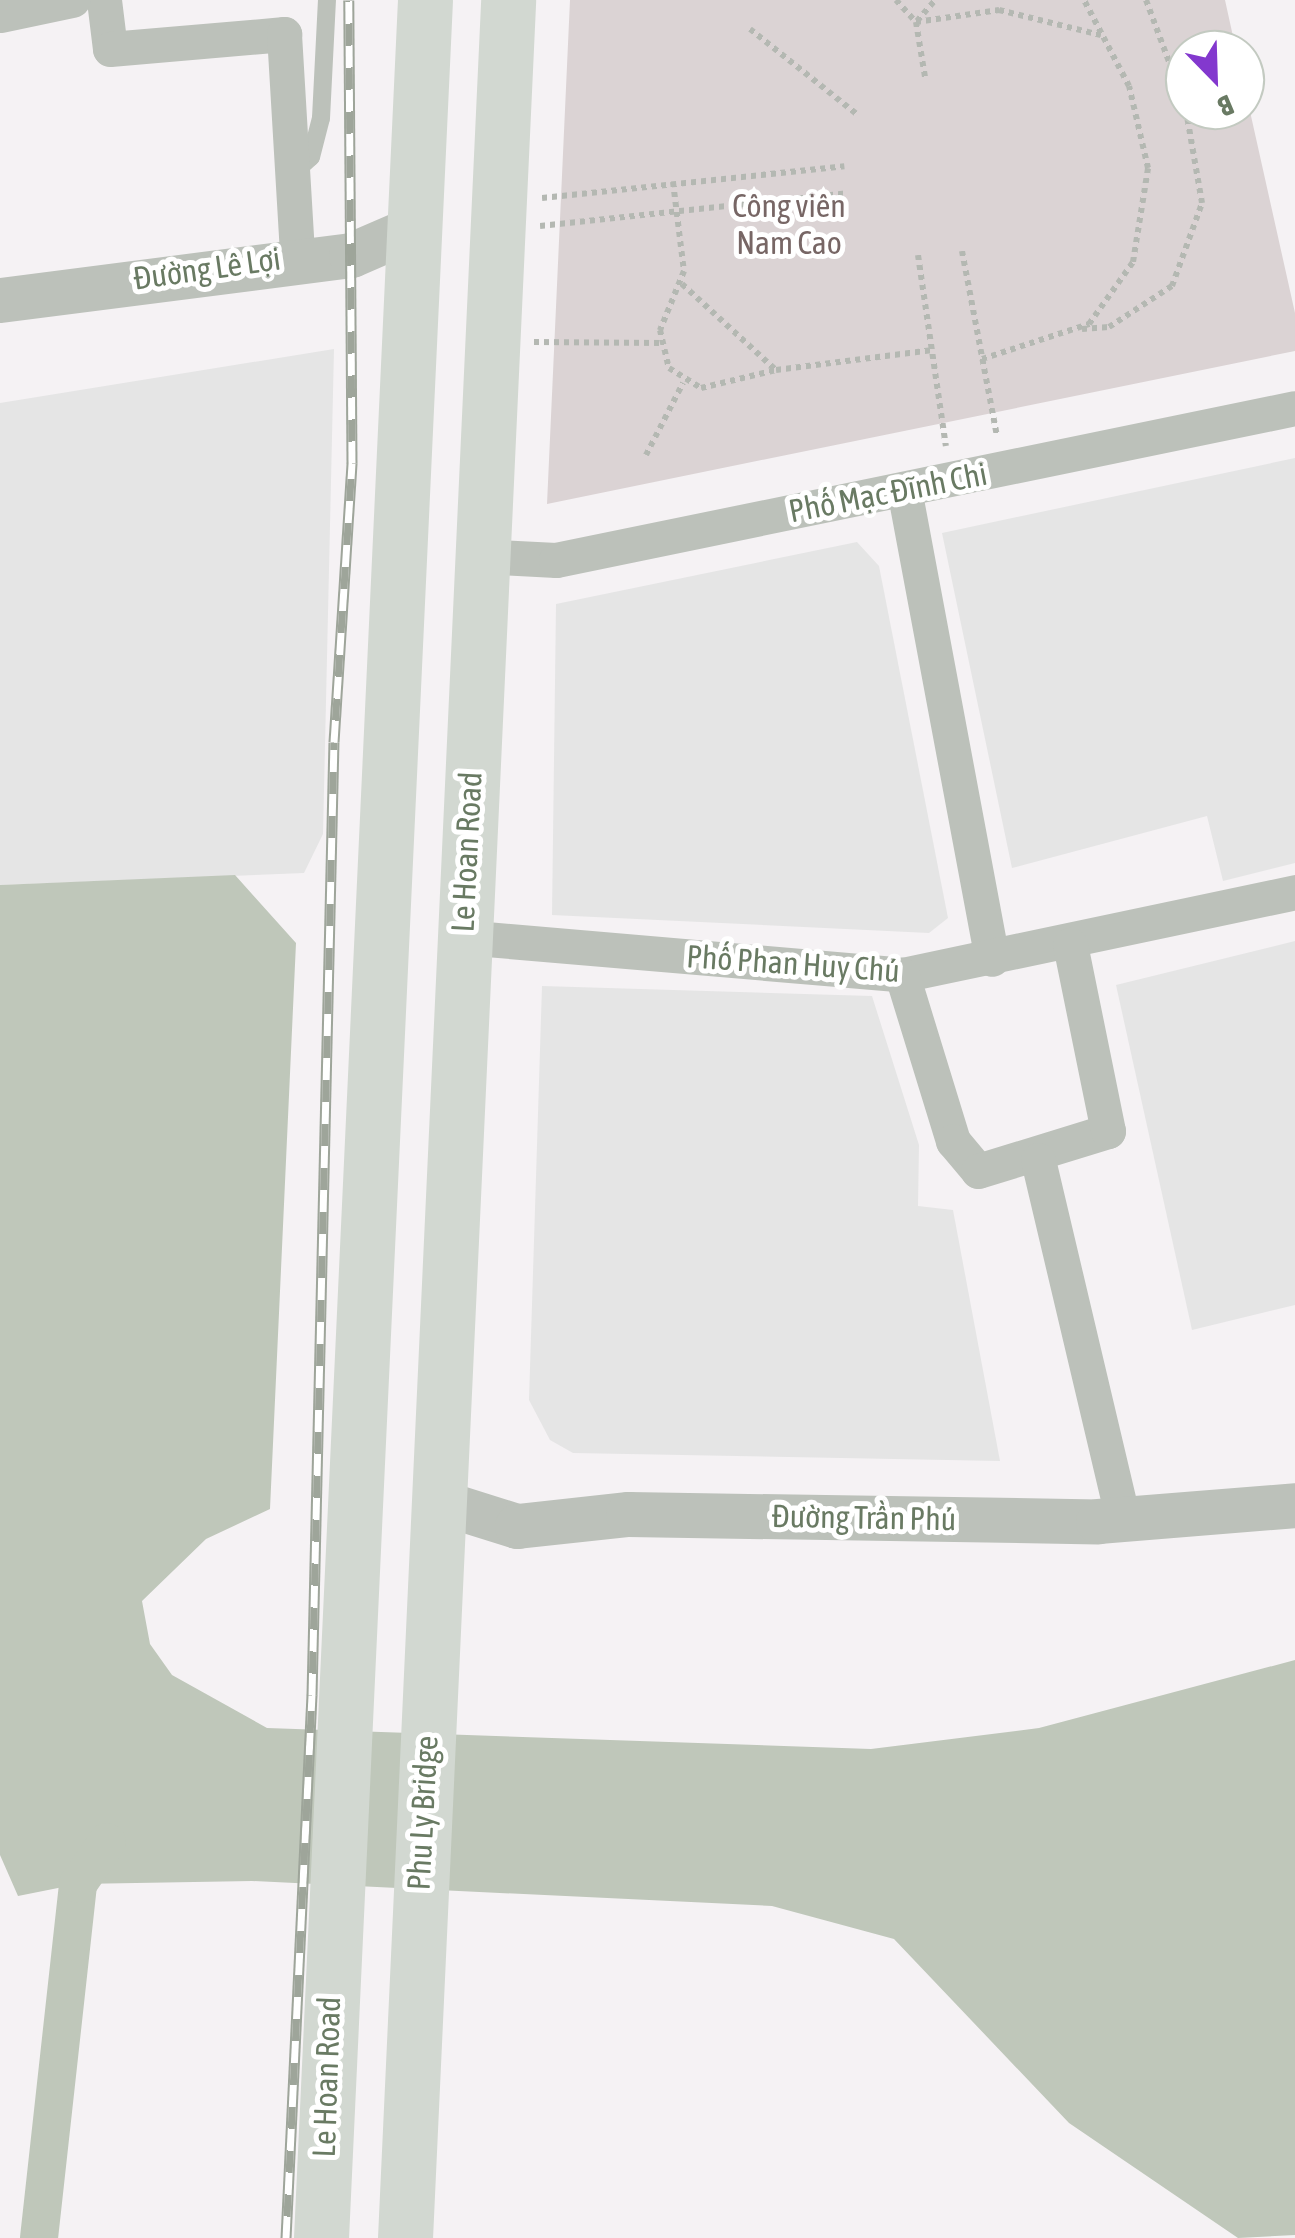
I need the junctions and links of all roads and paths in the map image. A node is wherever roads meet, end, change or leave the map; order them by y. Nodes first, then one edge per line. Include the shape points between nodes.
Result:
1 (72, 0) edge
2 (104, 0) edge
3 (327, 0) edge
4 (425, 0) edge
5 (508, 0) edge
6 (896, 0) edge
7 (935, 0) edge
8 (986, 0) edge
9 (1003, 0) edge
10 (1084, 0) edge
11 (1146, 0) edge
12 (999, 10) junction
13 (984, 12) junction
14 (0, 15) edge
15 (916, 22) junction
16 (750, 29) dead end
17 (1102, 35) junction
18 (1165, 53) edge
19 (924, 77) dead end
20 (860, 116) dead end
21 (1189, 130) edge
22 (844, 166) dead end
23 (292, 173) junction
24 (672, 182) junction
25 (847, 193) dead end
26 (676, 212) junction
27 (495, 217) junction
28 (411, 229) junction
29 (962, 251) dead end
30 (918, 254) dead end
31 (297, 256) junction
32 (682, 284) junction
33 (0, 300) edge
34 (1071, 330) junction
35 (490, 341) junction
36 (663, 343) junction
37 (932, 350) junction
38 (982, 359) junction
39 (776, 370) junction
40 (683, 383) junction
41 (1295, 408) edge
42 (646, 455) dead end
43 (1004, 470) junction
44 (951, 480) junction
45 (904, 490) junction
46 (480, 556) junction
47 (1295, 892) edge
48 (463, 937) junction
49 (1070, 945) junction
50 (992, 959) junction
51 (902, 975) junction
52 (1038, 1160) junction
53 (353, 1495) junction
54 (437, 1501) junction
55 (1295, 1505) edge
56 (1123, 1519) junction
57 (428, 1703) joint
58 (320, 2238) edge
59 (405, 2238) edge

1 - 14 street
2 - 23 street via 110,49 284,34
3 - 23 lane via 320,118 310,157
4 - 28 main road
5 - 27 main road, Le Hoan Road
6 - 15 path
7 - 15 path
8 - 13 path
9 - 12 path
10 - 17 path
11 - 18 path
12 - 13 path
12 - 17 path
13 - 15 path
15 - 19 path
16 - 20 path
17 - 34 path via 1129,86 1148,168 1133,262 1089,324
21 - 34 path via 1202,203 1172,286 1109,327
22 - 24 path
23 - 31 street
24 - 26 path
24 - 27 path
25 - 26 path
26 - 27 path
26 - 32 path
27 - 28 main road
27 - 35 main road, Le Hoan Road
28 - 31 street, Đường Lê Lợi via 352,255
28 - 53 main road
29 - 38 path
30 - 37 path
31 - 33 street, Đường Lê Lợi
32 - 36 path via 665,301
32 - 39 path
34 - 38 path
35 - 36 path
35 - 46 main road, Le Hoan Road
36 - 40 path
37 - 39 path
37 - 44 path
38 - 43 path
39 - 40 path via 725,387
40 - 42 path
41 - 43 street, Phố Mạc Đĩnh Chi
43 - 44 street, Phố Mạc Đĩnh Chi
44 - 45 street, Phố Mạc Đĩnh Chi
45 - 46 street, Phố Mạc Đĩnh Chi via 556,560
45 - 50 street
46 - 48 main road, Le Hoan Road
47 - 49 street, Phố Phan Huy Chú
48 - 51 street, Phố Phan Huy Chú
48 - 54 main road, Le Hoan Road
49 - 50 street, Phố Phan Huy Chú
49 - 52 street via 1108,1131
50 - 51 street, Phố Phan Huy Chú
51 - 52 street via 960,1157 978,1171
52 - 56 street
53 - 54 main road
53 - 58 main road, Le Hoan Road
54 - 56 street, Đường Trần Phú via 517,1526 628,1514
54 - 57 main road, Le Hoan Road
55 - 56 street, Đường Trần Phú
57 - 59 main road, Phu Ly Bridge

